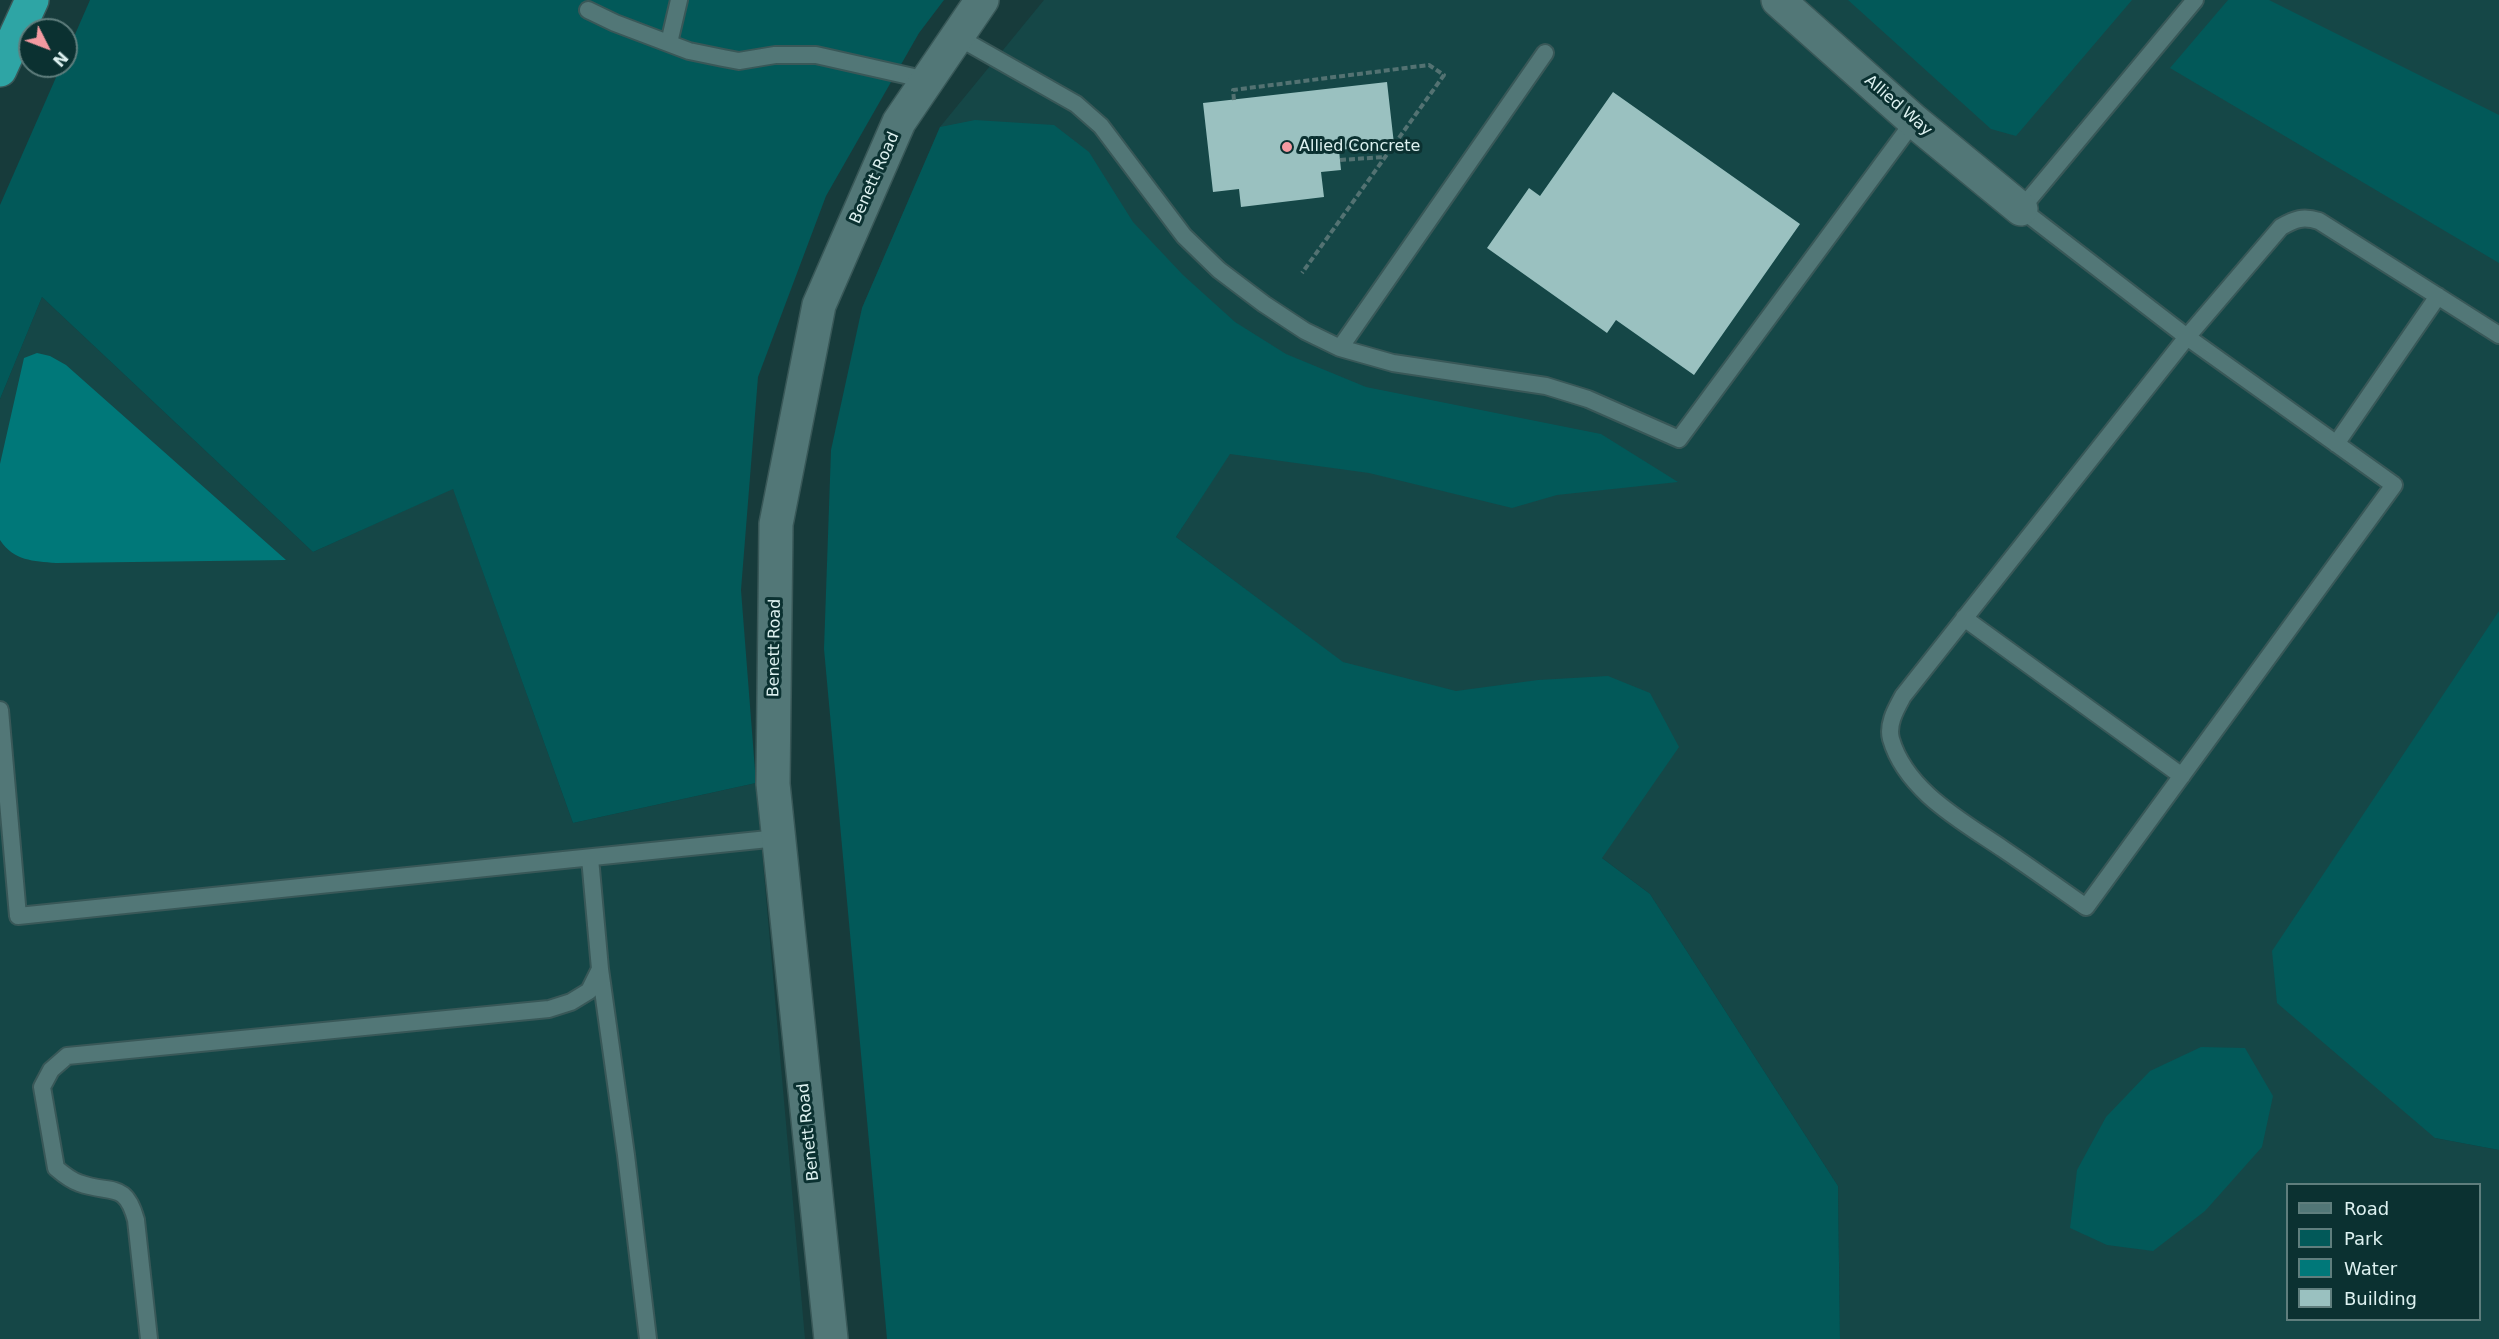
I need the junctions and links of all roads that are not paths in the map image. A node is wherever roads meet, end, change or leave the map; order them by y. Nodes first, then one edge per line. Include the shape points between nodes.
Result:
1 (33, 0) edge
2 (679, 0) edge
3 (982, 0) edge
4 (1778, 0) edge
5 (2195, 0) edge
6 (588, 10) dead end
7 (956, 36) junction
8 (669, 43) junction
9 (1545, 53) dead end
10 (0, 70) edge
11 (927, 80) junction
12 (1914, 121) junction
13 (2021, 209) junction
14 (2438, 296) junction
15 (2499, 335) edge
16 (2187, 337) junction
17 (1340, 348) junction
18 (2336, 444) junction
19 (1964, 618) junction
20 (0, 710) edge
21 (2182, 776) junction
22 (778, 838) junction
23 (590, 858) junction
24 (600, 969) junction
25 (149, 1339) edge
26 (648, 1339) edge
27 (831, 1339) edge

1 - 10 highway
2 - 8 lane
3 - 7 street, Benett Road
4 - 12 street, Allied Way
5 - 13 lane
6 - 8 lane
7 - 11 street, Benett Road
7 - 17 lane via 1076,104 1101,126 1184,236 1220,270 1305,331
8 - 11 lane via 739,61 784,54 816,55
9 - 17 lane
11 - 22 street, Benett Road via 899,122 819,305 776,524 773,784
12 - 13 street, Allied Way
12 - 17 lane via 1679,439 1588,399 1546,386 1393,363
13 - 16 lane
14 - 15 lane
14 - 16 lane via 2319,221 2307,217 2294,219 2281,227
14 - 18 lane
16 - 18 lane
16 - 19 lane
18 - 21 lane via 2394,485
19 - 21 lane
19 - 21 lane via 1903,696 1892,718 1890,737 1900,760 1918,784 1948,811 2086,907
20 - 23 lane via 18,916
22 - 23 lane
22 - 27 street, Benett Road
23 - 24 lane
24 - 25 lane via 589,991 571,1002 549,1008 67,1056 51,1070 42,1087 56,1168 80,1184 123,1194 131,1203
24 - 26 lane

